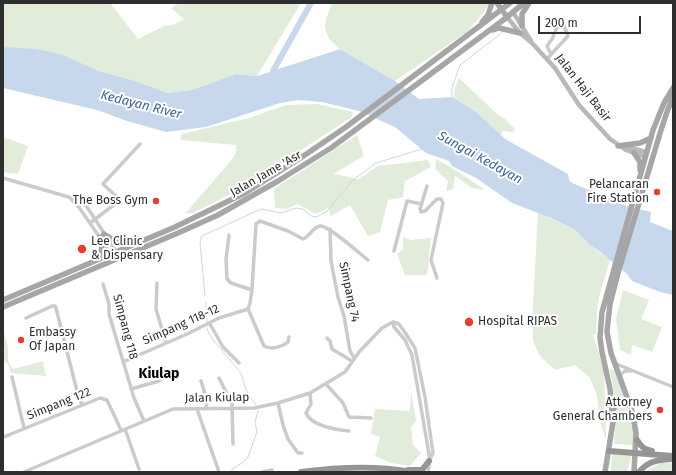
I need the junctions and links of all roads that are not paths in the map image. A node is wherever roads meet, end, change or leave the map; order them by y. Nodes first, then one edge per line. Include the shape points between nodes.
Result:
1 (492, 3) edge
2 (497, 3) edge
3 (509, 3) edge
4 (524, 3) edge
5 (529, 3) edge
6 (502, 10) junction
7 (513, 12) junction
8 (507, 17) junction
9 (522, 26) junction
10 (488, 31) junction
11 (472, 33) junction
12 (520, 33) junction
13 (477, 40) junction
14 (532, 42) junction
15 (551, 54) junction
16 (547, 59) junction
17 (673, 88) edge
18 (673, 98) edge
19 (651, 138) junction
20 (140, 144) dead end
21 (618, 146) junction
22 (634, 153) junction
23 (646, 155) junction
24 (653, 157) junction
25 (640, 174) junction
26 (3, 178) edge
27 (427, 186) dead end
28 (70, 198) junction
29 (422, 204) junction
30 (95, 220) junction
31 (90, 223) junction
32 (330, 229) junction
33 (102, 235) junction
34 (229, 235) dead end
35 (143, 241) junction
36 (394, 251) dead end
37 (113, 253) junction
38 (117, 259) junction
39 (368, 260) dead end
40 (92, 262) junction
41 (616, 272) junction
42 (57, 277) junction
43 (437, 278) dead end
44 (157, 283) dead end
45 (103, 284) dead end
46 (252, 290) junction
47 (3, 296) edge
48 (3, 300) edge
49 (3, 307) edge
50 (248, 308) junction
51 (26, 318) dead end
52 (210, 324) junction
53 (289, 336) dead end
54 (327, 338) dead end
55 (166, 343) junction
56 (353, 360) junction
57 (123, 362) junction
58 (239, 363) dead end
59 (614, 363) junction
60 (631, 370) junction
61 (170, 372) dead end
62 (619, 376) junction
63 (12, 377) dead end
64 (607, 377) junction
65 (220, 378) dead end
66 (201, 381) dead end
67 (326, 384) junction
68 (673, 387) edge
69 (131, 389) junction
70 (310, 393) junction
71 (278, 402) junction
72 (83, 405) junction
73 (630, 406) junction
74 (197, 409) junction
75 (206, 409) junction
76 (233, 409) junction
77 (613, 410) junction
78 (371, 418) dead end
79 (144, 421) junction
80 (24, 428) junction
81 (123, 430) junction
82 (349, 431) dead end
83 (3, 437) edge
84 (637, 440) junction
85 (233, 444) dead end
86 (609, 450) junction
87 (652, 451) junction
88 (636, 452) junction
89 (673, 452) edge
90 (302, 453) dead end
91 (673, 457) edge
92 (430, 460) junction
93 (139, 469) dead end
94 (272, 470) dead end
95 (400, 470) junction
96 (24, 472) edge
97 (219, 472) edge
98 (262, 472) edge
99 (301, 472) edge
100 (412, 472) edge
101 (428, 472) edge
102 (606, 472) edge
103 (634, 472) edge
104 (639, 472) edge

1 - 11 main road via 488,15
2 - 6 main road
3 - 6 main road, Jalan Jame 'Asr
3 - 7 main road
4 - 7 main road, Jalan Jame 'Asr
5 - 9 main road via 522,14
6 - 8 main road
6 - 11 main road, Jalan Jame 'Asr
7 - 8 main road, Jalan Jame 'Asr
7 - 9 main road, Jalan Haji Basir
8 - 10 main road, Jalan Jame 'Asr
8 - 12 main road, Jalan Haji Basir
9 - 14 main road, Jalan Haji Basir
10 - 12 main road via 499,28
10 - 13 main road, Jalan Jame 'Asr
11 - 13 main road
11 - 35 main road, Jalan Jame 'Asr via 302,157 245,193
12 - 14 main road, Jalan Haji Basir
13 - 38 main road, Jalan Jame 'Asr via 306,164 198,224
14 - 16 main road, Jalan Haji Basir
15 - 15 street via 568,36 563,23 558,25 547,46
15 - 16 street
16 - 21 main road, Jalan Haji Basir via 586,113
17 - 19 main road via 658,115
18 - 24 main road
19 - 21 main road via 640,143
19 - 23 main road
20 - 30 street via 103,184 119,201
21 - 22 main road, Jalan Haji Basir
21 - 23 main road, Jalan Haji Basir
22 - 23 main road, Jalan Haji Basir
22 - 25 main road via 640,162
23 - 24 main road, Jalan Haji Basir
23 - 25 main road
24 - 41 main road
25 - 41 main road
26 - 28 street
27 - 29 street
28 - 30 street via 82,203
28 - 31 street
29 - 36 street via 407,201
29 - 43 street via 422,212 437,199 442,200 431,260
30 - 31 street
30 - 33 street
31 - 33 street
32 - 39 street
32 - 46 street via 319,226 303,239 288,231 258,222
32 - 56 street, Simpang 74 via 331,261
33 - 35 main road via 116,242
33 - 37 street
33 - 40 main road via 101,252
34 - 46 street via 227,279
35 - 37 main road, Jalan Jame 'Asr
37 - 38 street
37 - 40 main road, Jalan Jame 'Asr
38 - 49 main road, Jalan Jame 'Asr
40 - 42 main road, Jalan Jame 'Asr
41 - 59 main road via 608,322 608,336
41 - 64 main road via 604,303 601,323 602,352
42 - 47 main road
42 - 48 main road, Jalan Jame 'Asr
44 - 55 street via 156,309
45 - 57 street, Simpang 118 via 109,304 108,314
46 - 50 street
50 - 52 street, Simpang 118-12 via 219,318
50 - 53 street via 267,348 285,344
51 - 72 street via 55,306
52 - 55 street, Simpang 118-12
52 - 58 street via 223,347
54 - 56 street via 332,349
55 - 57 street, Simpang 118-12
56 - 67 street, Jalan Kiulap via 345,372
56 - 92 street, Jalan Kiulap via 382,328 393,322 412,356
57 - 69 street, Simpang 118
59 - 60 street
59 - 62 main road
59 - 64 main road via 608,368
60 - 62 street
60 - 68 street
61 - 69 street via 159,381
62 - 73 main road
63 - 80 street
64 - 77 main road
65 - 76 street
66 - 75 street via 207,400
67 - 70 street, Jalan Kiulap
67 - 78 street via 343,403 349,417
69 - 79 street, Simpang 118
70 - 71 street, Jalan Kiulap
70 - 82 street via 311,404 306,413 310,418 333,430
71 - 76 street, Jalan Kiulap via 254,408
71 - 90 street via 288,439 298,453
72 - 80 street, Simpang 122
72 - 81 street, Simpang 122 via 100,398 106,400
73 - 77 main road via 620,402
73 - 84 main road
74 - 75 street, Jalan Kiulap
74 - 79 street, Jalan Kiulap via 173,409
74 - 97 street
75 - 76 street, Jalan Kiulap
76 - 85 street
77 - 86 main road
79 - 81 street, Jalan Kiulap
80 - 83 street, Simpang 122
81 - 93 street, Simpang 122
81 - 96 street, Jalan Kiulap
84 - 87 highway via 640,446
84 - 88 main road
86 - 88 highway
86 - 102 main road
87 - 88 highway
87 - 89 highway
88 - 91 highway
88 - 103 main road
91 - 104 highway via 651,462
92 - 95 highway via 420,471
92 - 101 street
94 - 98 street
95 - 99 highway via 346,467
95 - 100 highway

